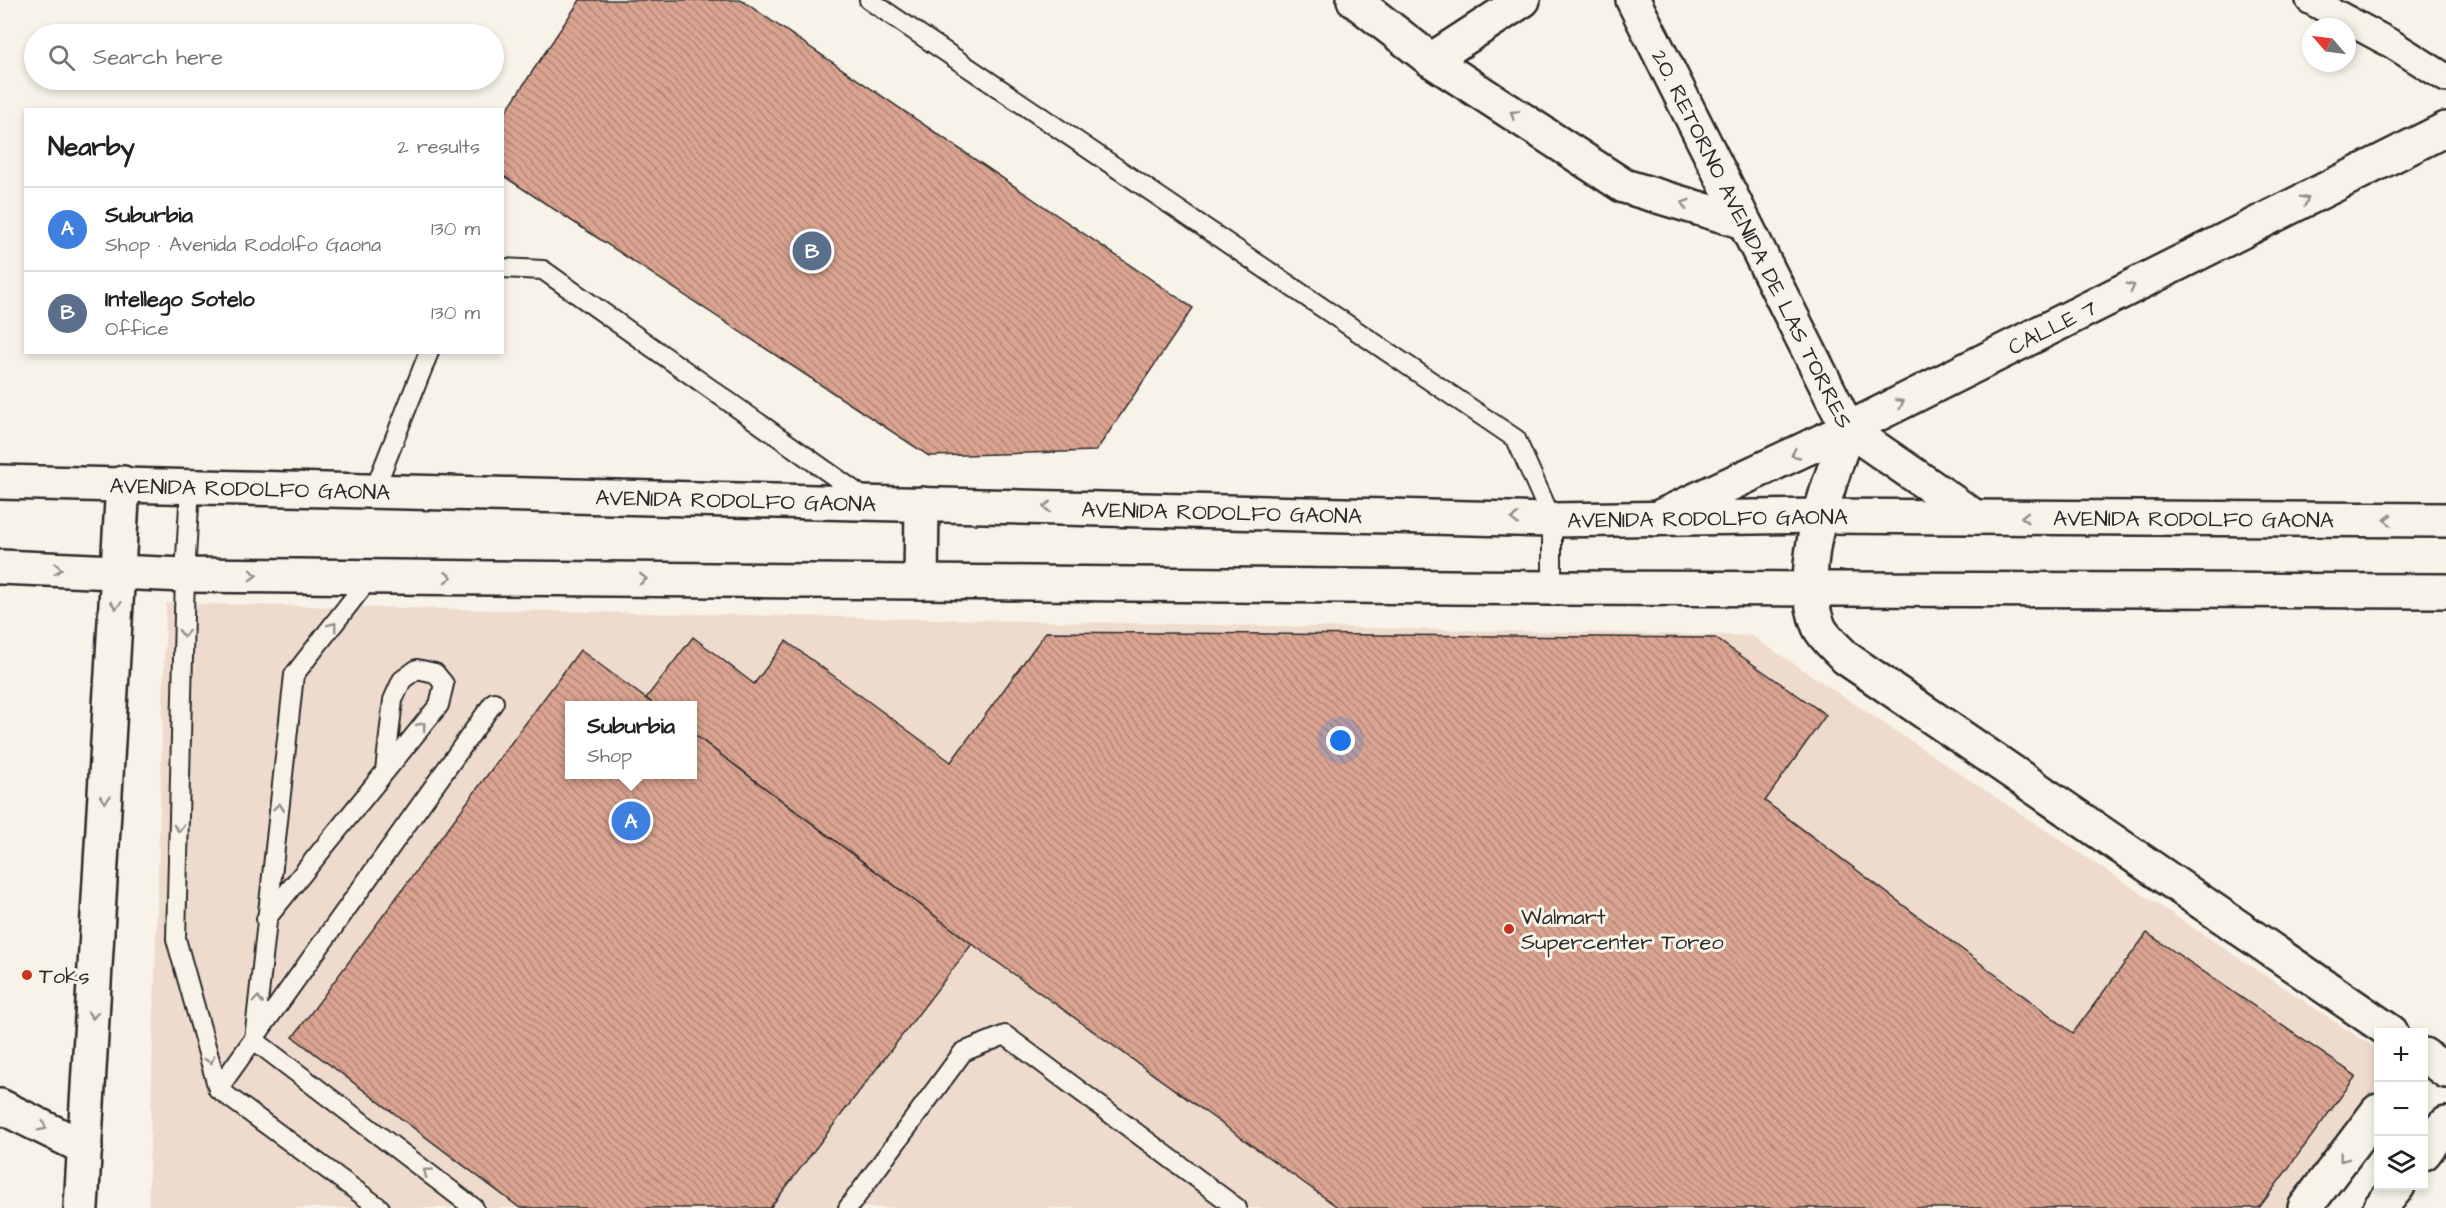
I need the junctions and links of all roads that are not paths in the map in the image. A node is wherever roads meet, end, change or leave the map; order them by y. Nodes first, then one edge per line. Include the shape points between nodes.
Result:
1 (869, 0) edge
2 (1354, 0) edge
3 (1523, 0) edge
4 (1633, 0) edge
5 (2310, 0) edge
6 (1431, 60) junction
7 (2446, 78) edge
8 (2446, 129) edge
9 (1741, 221) junction
10 (504, 268) edge
11 (428, 354) edge
12 (1848, 429) junction
13 (0, 482) edge
14 (123, 483) junction
15 (190, 487) junction
16 (374, 491) junction
17 (871, 503) junction
18 (922, 504) junction
19 (1820, 516) junction
20 (1975, 517) junction
21 (1655, 519) junction
22 (1552, 520) junction
23 (2446, 520) edge
24 (0, 567) edge
25 (118, 572) junction
26 (185, 575) junction
27 (371, 576) junction
28 (921, 582) junction
29 (1552, 588) junction
30 (1809, 589) junction
31 (2446, 591) edge
32 (494, 702) dead end
33 (384, 771) junction
34 (266, 919) junction
35 (2385, 1028) edge
36 (254, 1040) junction
37 (2428, 1058) edge
38 (2446, 1071) edge
39 (218, 1089) junction
40 (0, 1106) edge
41 (2374, 1118) edge
42 (2446, 1124) edge
43 (86, 1148) junction
44 (2428, 1148) edge
45 (2394, 1190) edge
46 (81, 1208) edge
47 (380, 1208) edge
48 (474, 1208) edge
49 (848, 1208) edge
50 (1237, 1208) edge
51 (2306, 1208) edge
52 (2380, 1208) edge

1 - 22 lane via 1516,439
2 - 6 main road
3 - 6 main road
4 - 9 main road, 2O. RETORNO AVENIDA DE LAS TORRES
5 - 7 street
9 -> 6 main road via 1624,186
12 -> 8 main road, CALLE 7
9 - 12 main road, 2O. RETORNO AVENIDA DE LAS TORRES
10 - 17 lane via 543,270
11 - 16 lane
12 - 19 main road, 2O. RETORNO AVENIDA DE LAS TORRES
12 - 20 main road
12 -> 21 main road, CALLE 7
13 - 14 main road, AVENIDA RODOLFO GAONA
14 - 15 main road, AVENIDA RODOLFO GAONA
14 - 25 main road
15 - 16 main road, AVENIDA RODOLFO GAONA
15 - 26 lane
16 - 17 main road, AVENIDA RODOLFO GAONA
17 - 18 main road, AVENIDA RODOLFO GAONA
22 -> 18 main road, AVENIDA RODOLFO GAONA
18 - 28 main road
19 - 20 main road, AVENIDA RODOLFO GAONA
19 - 21 main road, AVENIDA RODOLFO GAONA
19 - 30 main road, 2O. RETORNO AVENIDA DE LAS TORRES
23 -> 20 main road, AVENIDA RODOLFO GAONA
21 - 22 main road, AVENIDA RODOLFO GAONA
22 - 29 lane
24 -> 25 main road
25 - 26 main road
25 -> 43 main road
26 -> 27 main road
26 -> 39 lane via 176,939
27 -> 28 main road
34 -> 27 lane via 294,675
28 - 29 main road
29 - 30 main road
30 - 31 main road
30 - 35 main road via 1819,628 1846,658
32 - 36 lane
33 -> 33 lane via 439,705 444,684 435,673 417,669 402,680 393,700
33 - 34 lane
36 -> 34 lane
36 - 39 lane
48 -> 36 lane
37 - 38 main road
39 - 47 lane
40 -> 43 main road
41 -> 51 main road
42 - 44 main road
43 - 46 main road
45 - 52 main road
49 - 50 lane via 963,1052 1005,1035

